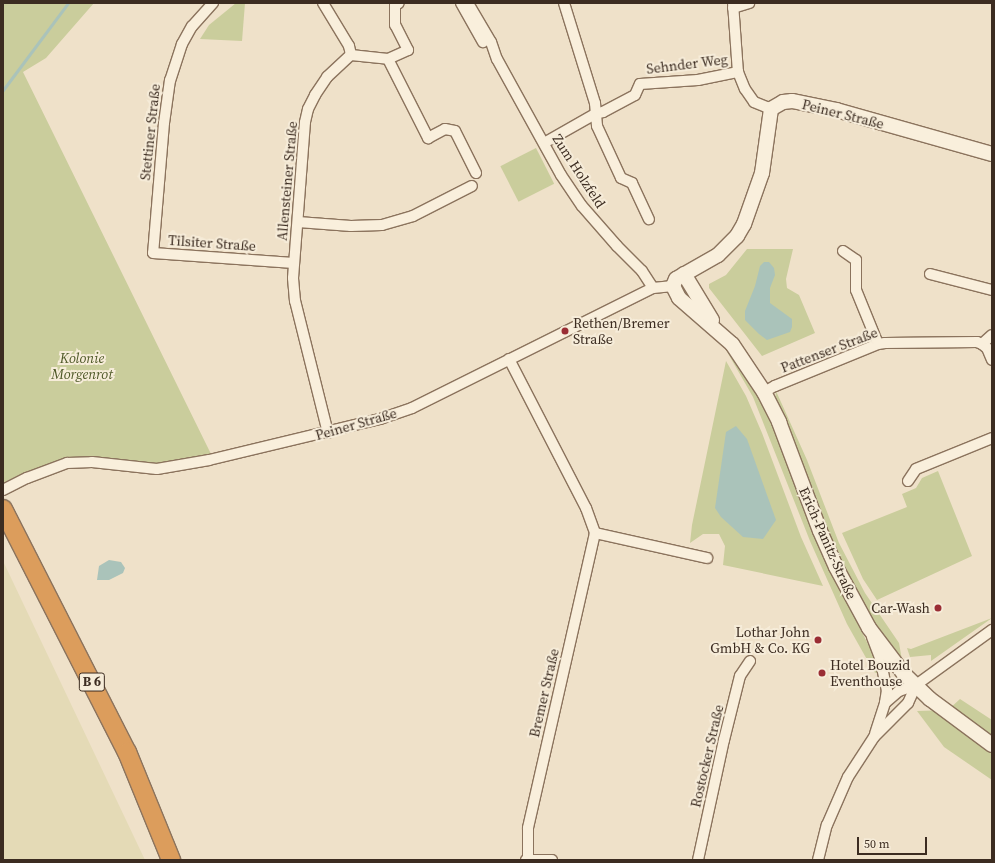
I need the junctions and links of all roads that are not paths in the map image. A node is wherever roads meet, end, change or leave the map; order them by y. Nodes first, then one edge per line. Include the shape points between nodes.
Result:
1 (212, 3) edge
2 (323, 3) edge
3 (399, 3) edge
4 (461, 3) edge
5 (468, 3) edge
6 (564, 3) edge
7 (749, 3) edge
8 (733, 5) edge
9 (351, 55) junction
10 (388, 59) junction
11 (497, 59) junction
12 (738, 72) junction
13 (771, 109) junction
14 (595, 114) junction
15 (544, 144) junction
16 (992, 154) edge
17 (476, 173) dead end
18 (472, 186) dead end
19 (649, 219) dead end
20 (298, 222) junction
21 (843, 251) dead end
22 (153, 253) joint
23 (294, 263) junction
24 (684, 274) junction
25 (930, 274) dead end
26 (673, 286) junction
27 (653, 288) junction
28 (992, 290) edge
29 (718, 330) junction
30 (992, 335) edge
31 (878, 344) junction
32 (982, 344) junction
33 (509, 359) junction
34 (992, 360) edge
35 (764, 392) junction
36 (328, 433) junction
37 (992, 438) edge
38 (908, 481) dead end
39 (3, 490) edge
40 (3, 509) edge
41 (3, 530) edge
42 (595, 534) junction
43 (707, 558) dead end
44 (868, 628) junction
45 (992, 630) edge
46 (750, 661) dead end
47 (916, 685) junction
48 (885, 703) junction
49 (874, 736) junction
50 (992, 745) edge
51 (160, 860) edge
52 (171, 860) edge
53 (527, 860) edge
54 (552, 860) edge
55 (698, 860) edge
56 (818, 860) edge

1 - 22 street, Stettiner Straße via 192,26 182,44 170,80 164,115
2 - 9 street via 349,46
3 - 10 street via 395,5 395,25 408,50
4 - 11 street, Zum Holzfeld
5 - 11 street, Zum Holzfeld via 491,42
6 - 14 street via 595,103
7 - 8 street
8 - 12 street
9 - 10 street
9 - 20 street, Allensteiner Straße via 327,76 308,109
10 - 17 street via 428,138 445,129 455,131
11 - 15 street, Zum Holzfeld
12 - 13 street via 754,102
12 - 14 street, Sehnder Weg via 698,80 640,84 635,95
13 - 16 street, Peiner Straße via 783,102 792,101 814,105
13 - 24 street via 762,173 744,224 728,247
14 - 15 street
14 - 19 street via 597,126 621,178 632,183
15 - 27 street, Zum Holzfeld via 582,206 642,272
18 - 20 street via 409,218 382,225 351,226
20 - 23 street, Allensteiner Straße
21 - 31 street via 856,260 856,290
22 - 23 street, Tilsiter Straße
23 - 36 street, Allensteiner Straße via 296,301
24 - 26 street via 676,279
24 - 29 street, Erich-Panitz-Straße
25 - 28 street
26 - 27 street, Peiner Straße
26 - 29 street, Erich-Panitz-Straße via 679,298
27 - 33 street, Peiner Straße
29 - 35 street, Erich-Panitz-Straße via 732,344
30 - 32 street
31 - 32 street, Pattenser Straße
31 - 35 street, Pattenser Straße
32 - 34 street via 987,348
33 - 36 street, Peiner Straße via 412,408
33 - 42 street via 586,508
35 - 44 street, Erich-Panitz-Straße via 836,567
36 - 39 street, Peiner Straße via 157,469 92,462 67,463
37 - 38 street via 916,469
40 - 52 highway, B 6 via 127,752
41 - 51 highway, B 6 via 117,756
42 - 43 street
42 - 53 street, Bremer Straße via 528,828
44 - 47 street, Erich-Panitz-Straße via 904,674
44 - 48 street via 886,678
45 - 47 street
46 - 55 street, Rostocker Straße via 740,676
47 - 48 street via 899,691
47 - 49 street via 908,703
47 - 50 street, Erich-Panitz-Straße via 936,704
48 - 49 street
49 - 56 street via 837,800
53 - 54 street

